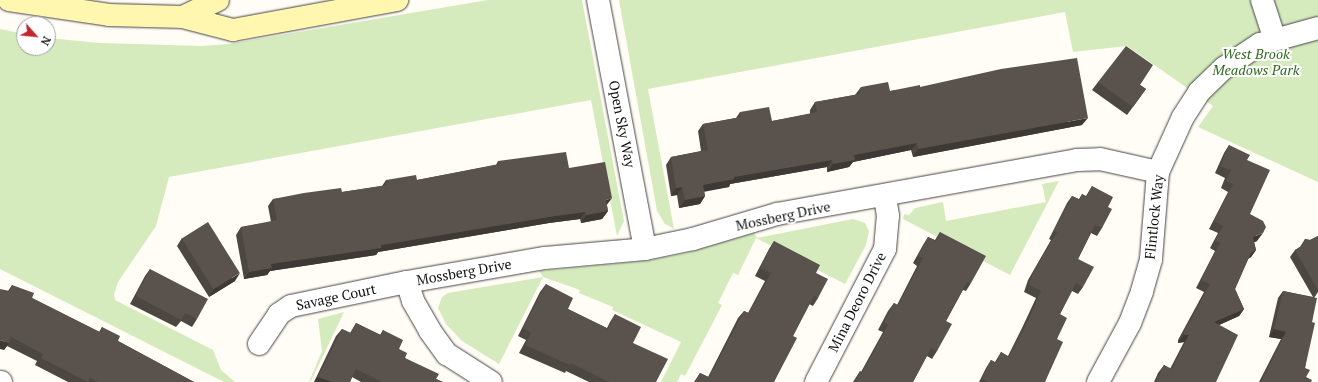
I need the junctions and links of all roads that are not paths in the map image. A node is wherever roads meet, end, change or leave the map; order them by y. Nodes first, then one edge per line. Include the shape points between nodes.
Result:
1 (9, 0) edge
2 (218, 0) edge
3 (396, 0) edge
4 (598, 0) edge
5 (1262, 0) edge
6 (183, 17) junction
7 (1318, 28) edge
8 (1274, 38) junction
9 (1158, 172) junction
10 (885, 196) junction
11 (645, 249) junction
12 (407, 282) junction
13 (259, 344) dead end
14 (490, 382) edge
15 (816, 382) edge
16 (1098, 382) edge

1 - 6 street via 109,14
2 - 6 street
3 - 6 street via 233,30
4 - 11 street, Open Sky Way
5 - 8 street
7 - 8 street, Flintlock Way
8 - 9 street, Flintlock Way via 1260,44 1224,68 1199,92 1183,117
9 - 10 street, Mossberg Drive via 1100,160 1077,160
9 - 16 street, Flintlock Way via 1149,266 1130,322
10 - 11 street, Mossberg Drive via 777,214 693,239
10 - 15 street, Mina Deoro Drive via 888,216 885,248
11 - 12 street, Mossberg Drive via 545,258
12 - 13 street, Savage Court via 291,306 279,314
12 - 14 street via 413,301 430,332 447,354

